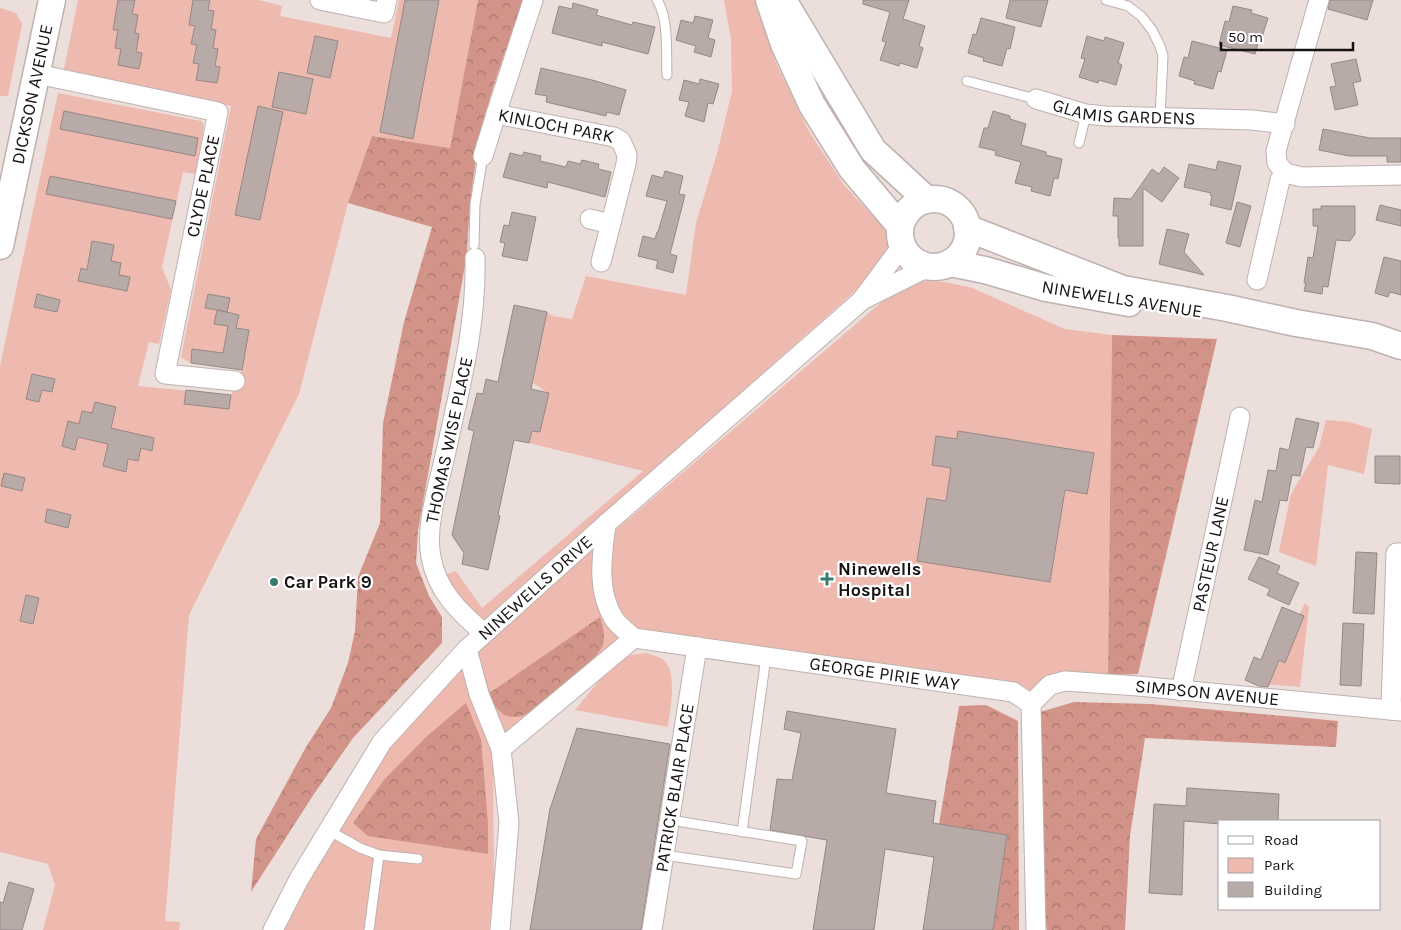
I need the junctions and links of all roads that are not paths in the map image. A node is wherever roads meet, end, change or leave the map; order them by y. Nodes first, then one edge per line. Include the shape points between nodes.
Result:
1 (320, 0) edge
2 (387, 0) edge
3 (533, 0) edge
4 (657, 0) edge
5 (769, 0) edge
6 (784, 0) edge
7 (1106, 0) edge
8 (1319, 0) edge
9 (46, 2) edge
10 (37, 74) junction
11 (667, 75) dead end
12 (967, 81) dead end
13 (1036, 98) joint
14 (496, 114) junction
15 (1086, 114) junction
16 (1160, 117) junction
17 (1285, 124) junction
18 (1079, 143) dead end
19 (483, 156) joint
20 (1286, 173) junction
21 (1401, 175) edge
22 (926, 199) junction
23 (590, 219) dead end
24 (610, 224) junction
25 (967, 228) junction
26 (901, 236) junction
27 (0, 246) edge
28 (475, 252) joint
29 (601, 262) dead end
30 (939, 265) junction
31 (1257, 280) dead end
32 (861, 301) junction
33 (1296, 323) junction
34 (1401, 346) edge
35 (234, 381) dead end
36 (1240, 417) dead end
37 (606, 524) junction
38 (1399, 553) edge
39 (484, 633) junction
40 (634, 638) junction
41 (697, 647) junction
42 (467, 649) junction
43 (766, 657) junction
44 (1181, 691) junction
45 (1031, 704) junction
46 (1396, 710) edge
47 (501, 749) junction
48 (670, 820) junction
49 (328, 830) junction
50 (742, 832) junction
51 (378, 855) junction
52 (664, 855) junction
53 (418, 859) dead end
54 (273, 930) edge
55 (369, 930) edge
56 (500, 930) edge
57 (652, 930) edge
58 (1036, 930) edge

1 - 2 street via 384,13
3 - 14 street, KINLOCH PARK
4 - 11 lane via 664,22
5 - 26 street, NINEWELLS AVENUE via 784,44 812,105 852,169
6 - 22 street via 874,150
7 - 16 lane via 1128,6 1141,16 1160,46 1163,56
8 - 17 street
9 - 10 street, DICKSON AVENUE
10 - 27 street, DICKSON AVENUE
10 - 35 street, CLYDE PLACE via 218,112 165,374
12 - 13 lane, GLAMIS GARDENS
13 - 15 street, GLAMIS GARDENS
14 - 19 street
14 - 24 street, KINLOCH PARK via 621,140 627,155
15 - 16 street, GLAMIS GARDENS
15 - 18 lane
16 - 17 street, GLAMIS GARDENS
17 - 20 street via 1276,151 1278,163
19 - 28 lane via 475,204
20 - 21 street via 1302,177
20 - 31 street via 1280,180
22 - 25 street via 935,198 953,204 965,218
22 - 26 street via 916,203 903,217
23 - 24 street
24 - 29 street, KINLOCH PARK
25 - 30 street via 968,238 958,256
25 - 33 street, NINEWELLS AVENUE via 1123,289
26 - 30 street, NINEWELLS AVENUE via 908,256 918,263
26 - 32 street, NINEWELLS DRIVE
28 - 39 street, THOMAS WISE PLACE via 476,280 468,352 430,521 431,557 441,586 458,612
30 - 32 street, NINEWELLS DRIVE
30 - 33 street, NINEWELLS AVENUE via 985,270 1046,288 1118,301
32 - 37 street, NINEWELLS DRIVE
33 - 34 street, NINEWELLS AVENUE via 1372,336
36 - 44 street, PASTEUR LANE
37 - 39 street, NINEWELLS DRIVE
37 - 40 street via 601,579 607,605 615,620
38 - 46 street
39 - 42 street, NINEWELLS DRIVE
40 - 41 street, GEORGE PIRIE WAY
40 - 47 street
41 - 43 street, GEORGE PIRIE WAY
41 - 48 street, PATRICK BLAIR PLACE
42 - 47 street via 479,694
42 - 49 street, NINEWELLS DRIVE via 382,742
43 - 45 street, GEORGE PIRIE WAY via 1013,692
43 - 50 lane
44 - 45 street, SIMPSON AVENUE via 1064,681 1050,685
44 - 46 street, SIMPSON AVENUE
45 - 58 street
47 - 56 street via 509,822
48 - 50 lane
48 - 52 street, PATRICK BLAIR PLACE
49 - 51 lane
49 - 54 street, NINEWELLS DRIVE
50 - 52 lane via 802,841 796,874
51 - 53 lane
51 - 55 lane
52 - 57 street, PATRICK BLAIR PLACE

